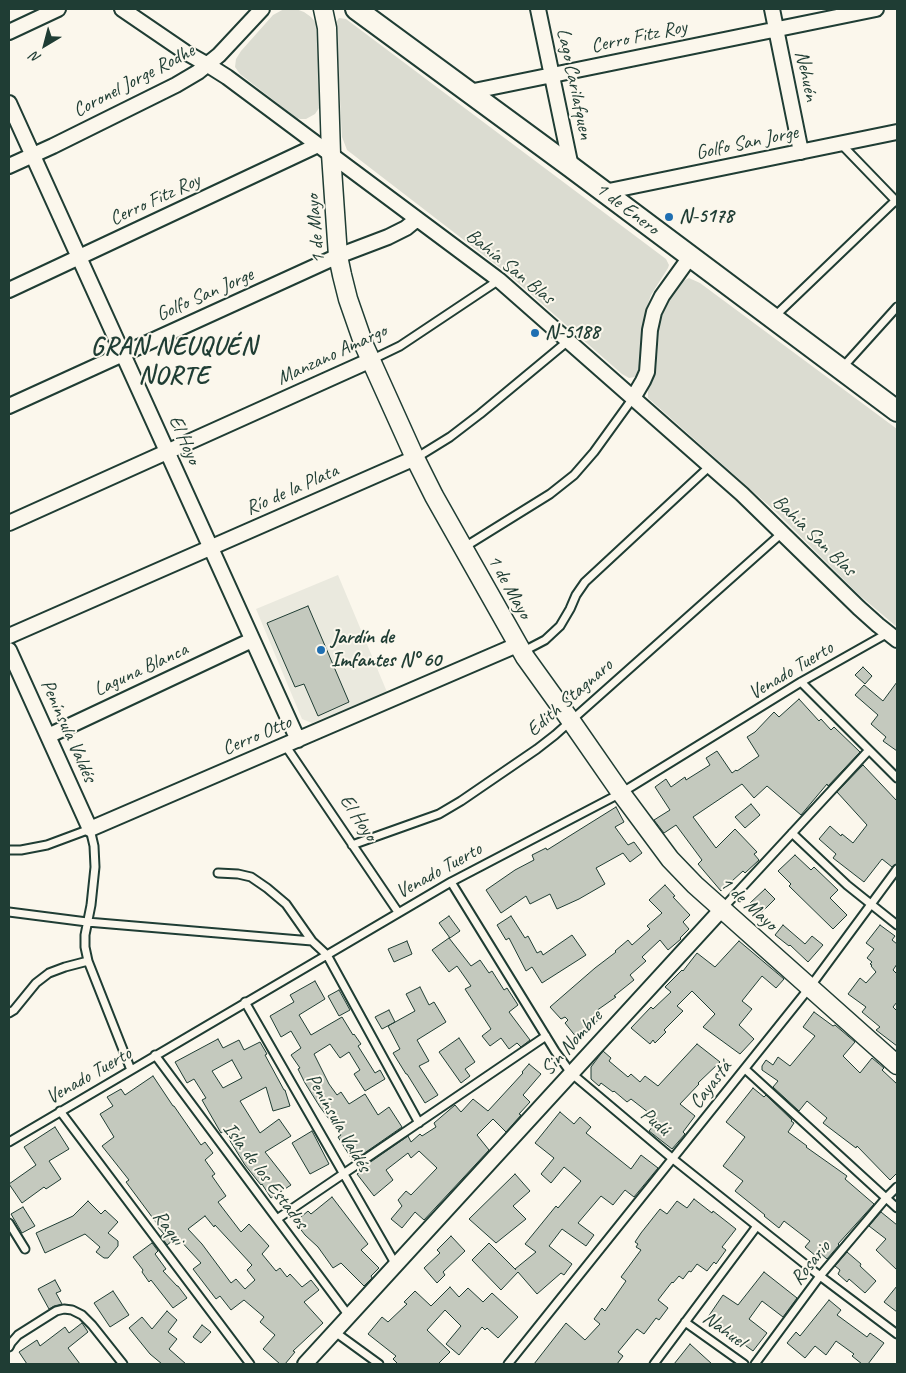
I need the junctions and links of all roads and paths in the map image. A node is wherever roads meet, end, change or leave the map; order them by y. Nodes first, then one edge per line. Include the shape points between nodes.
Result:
1 (58, 9) edge
2 (122, 9) edge
3 (262, 9) edge
4 (323, 9) edge
5 (356, 9) edge
6 (538, 9) edge
7 (772, 9) edge
8 (876, 9) edge
9 (776, 29) junction
10 (9, 32) edge
11 (208, 65) junction
12 (552, 75) junction
13 (469, 92) junction
14 (9, 103) edge
15 (897, 132) edge
16 (840, 144) junction
17 (324, 150) junction
18 (801, 152) junction
19 (32, 155) junction
20 (9, 166) edge
21 (571, 167) junction
22 (604, 192) junction
23 (896, 202) edge
24 (417, 219) junction
25 (338, 256) junction
26 (690, 257) junction
27 (79, 258) junction
28 (499, 280) junction
29 (9, 290) edge
30 (897, 307) edge
31 (773, 318) junction
32 (568, 341) junction
33 (123, 354) junction
34 (371, 360) junction
35 (841, 369) junction
36 (633, 398) junction
37 (9, 406) edge
38 (897, 411) edge
39 (167, 452) junction
40 (415, 458) junction
41 (710, 466) junction
42 (9, 523) edge
43 (782, 532) junction
44 (210, 548) junction
45 (463, 548) junction
46 (9, 636) edge
47 (892, 637) edge
48 (252, 640) junction
49 (519, 648) junction
50 (9, 650) edge
51 (801, 682) junction
52 (571, 721) junction
53 (48, 736) junction
54 (291, 743) junction
55 (869, 750) junction
56 (897, 778) edge
57 (621, 793) junction
58 (90, 829) junction
59 (792, 833) junction
60 (352, 845) junction
61 (9, 850) edge
62 (897, 869) edge
63 (218, 873) dead end
64 (450, 882) junction
65 (872, 904) junction
66 (722, 909) junction
67 (9, 912) edge
68 (398, 912) junction
69 (87, 922) junction
70 (897, 926) edge
71 (312, 941) junction
72 (327, 955) junction
73 (88, 961) junction
74 (810, 988) junction
75 (245, 1002) junction
76 (9, 1013) edge
77 (546, 1036) junction
78 (155, 1056) junction
79 (897, 1065) edge
80 (745, 1069) junction
81 (131, 1070) junction
82 (572, 1073) junction
83 (60, 1111) junction
84 (419, 1123) junction
85 (9, 1142) edge
86 (674, 1159) junction
87 (344, 1174) junction
88 (897, 1187) edge
89 (886, 1198) junction
90 (897, 1208) edge
91 (277, 1219) junction
92 (9, 1223) edge
93 (757, 1226) junction
94 (25, 1249) dead end
95 (396, 1264) junction
96 (820, 1276) junction
97 (349, 1316) junction
98 (685, 1322) junction
99 (335, 1332) junction
100 (897, 1334) edge
101 (9, 1346) edge
102 (123, 1364) edge
103 (250, 1364) edge
104 (305, 1364) edge
105 (379, 1364) edge
106 (508, 1364) edge
107 (654, 1364) edge
108 (744, 1364) edge
109 (754, 1364) edge

1 - 10 street
2 - 11 street, Bahía San Blas
3 - 11 street, Coronel Jorge Rodhe
4 - 17 street, 1 de Mayo via 327,28
5 - 13 main road, 1 de Enero
6 - 12 street, Lago Carilafquen
7 - 9 street, Nehuén
8 - 9 street, Cerro Fitz Roy
9 - 12 street, Cerro Fitz Roy
9 - 18 street, Nehuén
11 - 17 street, Bahía San Blas
11 - 19 street, Coronel Jorge Rodhe
12 - 13 street, Cerro Fitz Roy
12 - 21 street, Lago Carilafquen
13 - 21 main road, 1 de Enero
14 - 19 street, El Hoyo
15 - 16 street, Golfo San Jorge
16 - 18 street, Golfo San Jorge
16 - 23 lane
17 - 24 street, Bahía San Blas
17 - 25 street, 1 de Mayo
17 - 27 street, Cerro Fitz Roy
18 - 22 street, Golfo San Jorge
19 - 20 street, Coronel Jorge Rodhe
19 - 27 street, El Hoyo
21 - 22 main road, 1 de Enero
22 - 26 main road, 1 de Enero
23 - 31 lane
24 - 25 street, Golfo San Jorge via 388,237
24 - 28 street, Bahía San Blas
25 - 33 street, Golfo San Jorge
25 - 34 street, 1 de Mayo via 350,307
26 - 31 main road, 1 de Enero
26 - 36 street via 654,312 647,372
27 - 29 street, Cerro Fitz Roy
27 - 33 street, El Hoyo
28 - 32 street, Bahía San Blas
28 - 34 lane, Manzano Amargo via 400,346
30 - 35 lane
31 - 35 main road, 1 de Enero
32 - 36 street, Bahía San Blas
32 - 40 lane, Río de la Plata via 450,437
33 - 37 street, Golfo San Jorge
33 - 39 street, El Hoyo
34 - 39 street, Manzano Amargo
34 - 40 street, 1 de Mayo
35 - 38 main road, 1 de Enero
36 - 41 street, Bahía San Blas
36 - 45 lane via 574,475 550,494
39 - 42 street, Manzano Amargo
39 - 44 street, El Hoyo
40 - 44 street, Río de la Plata
40 - 45 street, 1 de Mayo
41 - 43 street, Bahía San Blas
41 - 49 lane via 585,582 560,626 545,640
43 - 47 street, Bahía San Blas
43 - 52 lane, Edith Stagnaro
44 - 46 street, Río de la Plata
44 - 48 street, El Hoyo
45 - 49 street, 1 de Mayo
47 - 51 lane, Venado Tuerto
48 - 53 street, Laguna Blanca
48 - 54 street, El Hoyo
49 - 52 street, 1 de Mayo
49 - 54 street, Cerro Otto
50 - 53 street, Península Valdés
51 - 55 lane
51 - 57 lane, Venado Tuerto
52 - 57 street, 1 de Mayo
52 - 60 lane, Edith Stagnaro via 462,801 439,814
53 - 58 street, Península Valdés
54 - 58 street, Cerro Otto
54 - 60 lane, El Hoyo
55 - 56 lane
55 - 59 lane, Sin Nombre
57 - 64 lane, Venado Tuerto
57 - 66 street, 1 de Mayo via 682,873
58 - 61 lane, Cerro Otto via 47,845
58 - 69 lane via 96,867
59 - 65 lane
59 - 66 lane, Sin Nombre
60 - 68 lane, El Hoyo
62 - 65 lane, Cayastá
63 - 71 lane via 251,877 267,888 286,904
64 - 68 lane, Venado Tuerto
64 - 77 lane, Pudú
65 - 70 lane
65 - 74 lane, Cayastá
66 - 74 street, 1 de Mayo
66 - 82 street, Sin Nombre
67 - 69 lane
68 - 72 lane, Venado Tuerto
69 - 71 lane
69 - 73 lane via 84,947
71 - 72 lane
72 - 75 lane, Venado Tuerto
72 - 84 lane
73 - 76 lane via 49,973
73 - 81 lane
74 - 79 street, 1 de Mayo
74 - 80 lane, Cayastá
75 - 78 lane, Venado Tuerto
75 - 87 lane, Península Valdés
77 - 82 lane, Pudú
77 - 84 lane
78 - 81 lane, Venado Tuerto
78 - 91 lane, Isla de los Estados
80 - 86 lane, Cayastá
80 - 89 lane
81 - 83 lane, Venado Tuerto
82 - 86 lane, Pudú
82 - 95 street, Sin Nombre
83 - 85 lane, Venado Tuerto
83 - 103 lane, Raqui
84 - 87 lane
86 - 93 lane, Pudú
86 - 106 lane, Cayastá
87 - 91 lane
87 - 95 lane, Península Valdés
88 - 89 lane, Rosario
89 - 90 lane
89 - 96 lane, Rosario
91 - 97 lane, Isla de los Estados
92 - 94 lane
93 - 96 lane, Pudú
93 - 98 lane
95 - 97 street, Sin Nombre
96 - 100 lane, Pudú
96 - 109 lane, Rosario
97 - 99 street, Sin Nombre
98 - 107 lane
98 - 108 lane, Nahuel
99 - 104 street, Sin Nombre
99 - 105 lane
101 - 102 lane via 18,1335 56,1311 72,1310 92,1325

